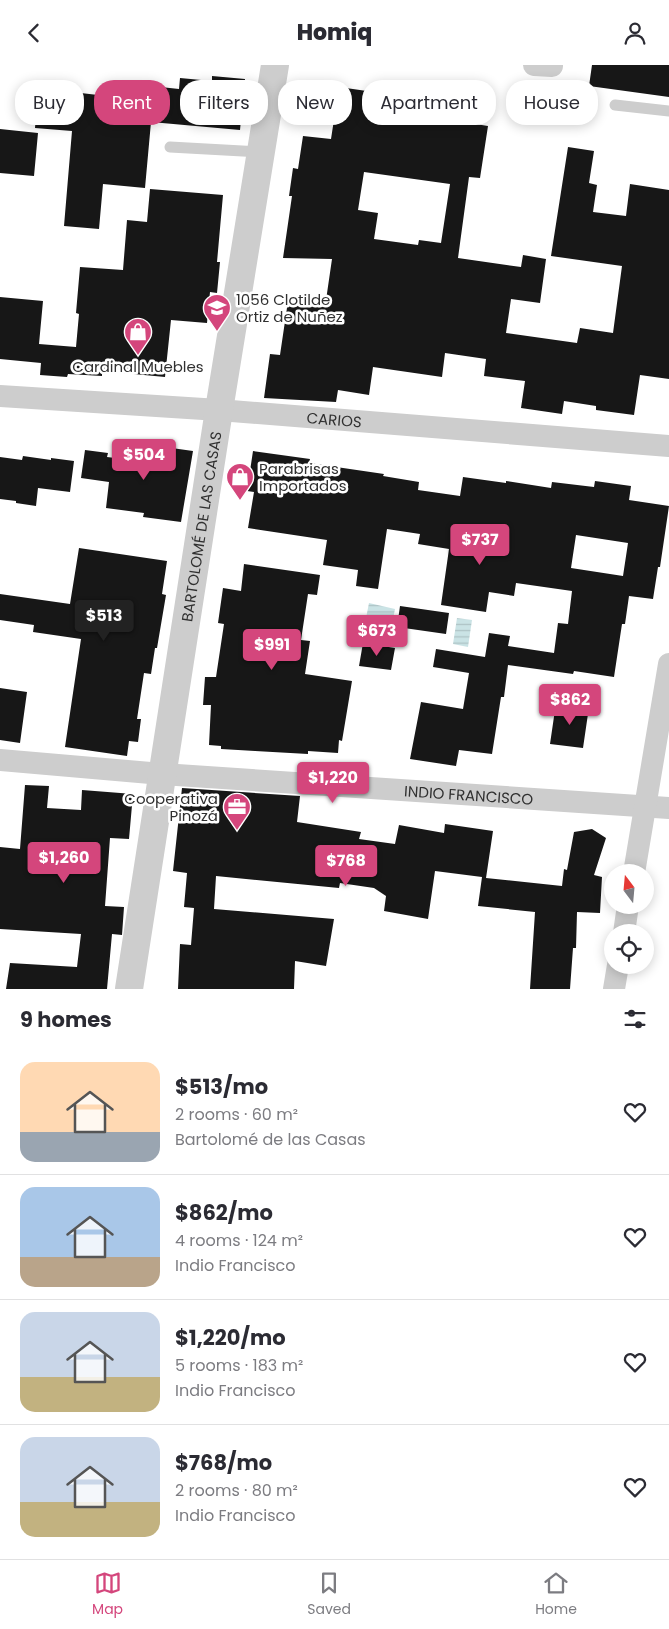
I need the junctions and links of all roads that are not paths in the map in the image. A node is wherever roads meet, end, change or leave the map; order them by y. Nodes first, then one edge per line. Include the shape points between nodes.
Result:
1 (275, 65) edge
2 (615, 105) dead end
3 (669, 111) edge
4 (170, 147) dead end
5 (262, 152) junction
6 (0, 396) edge
7 (219, 410) junction
8 (669, 446) edge
9 (669, 664) edge
10 (0, 760) edge
11 (162, 774) junction
12 (646, 807) junction
13 (669, 808) edge
14 (636, 864) edge
15 (616, 974) edge
16 (129, 989) edge
17 (614, 989) edge

1 - 5 street, BARTOLOMÉ DE LAS CASAS
2 - 3 lane
4 - 5 lane
5 - 7 street, BARTOLOMÉ DE LAS CASAS
6 - 7 street, CARIOS
7 - 8 street, CARIOS
7 - 11 street, BARTOLOMÉ DE LAS CASAS
9 - 12 street
10 - 11 street, INDIO FRANCISCO
11 - 12 street, INDIO FRANCISCO
11 - 16 street, BARTOLOMÉ DE LAS CASAS
12 - 13 street, INDIO FRANCISCO
12 - 14 street
15 - 17 street

